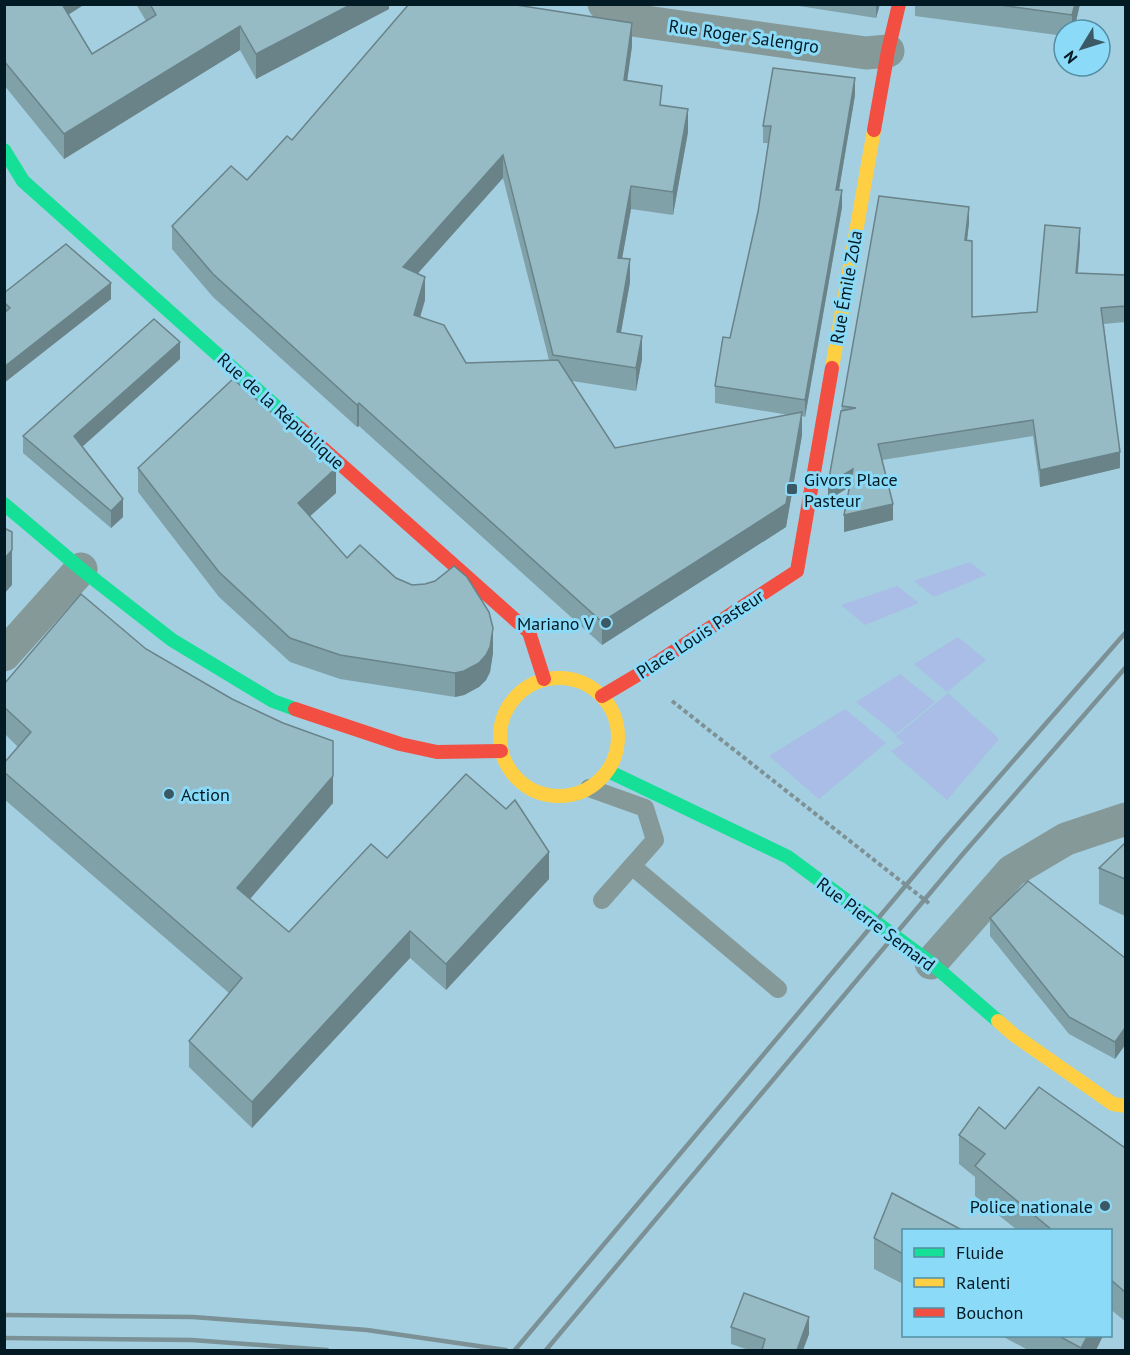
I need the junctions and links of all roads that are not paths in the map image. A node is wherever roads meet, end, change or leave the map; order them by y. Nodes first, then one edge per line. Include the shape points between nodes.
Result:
1 (604, 4) edge
2 (899, 4) edge
3 (888, 51) junction
4 (4, 150) edge
5 (4, 504) edge
6 (81, 569) junction
7 (797, 571) joint
8 (4, 655) edge
9 (544, 679) junction
10 (602, 696) junction
11 (501, 751) junction
12 (608, 771) junction
13 (589, 788) junction
14 (1125, 819) edge
15 (632, 867) junction
16 (602, 900) dead end
17 (930, 963) junction
18 (778, 989) dead end
19 (1125, 1106) edge

1 - 3 street, Rue Roger Salengro via 632,20 866,53
2 - 3 main road, Rue Émile Zola
3 - 7 main road, Rue Émile Zola
4 - 9 main road, Rue de la République via 23,181 529,632
5 - 6 main road
6 - 8 street
6 - 11 main road via 172,640 273,700 400,744 437,752
7 - 10 main road, Place Louis Pasteur
9 - 10 main road via 564,678 585,684
9 - 11 main road via 518,693 506,709 499,734
10 - 12 main road via 614,715 618,735
11 - 13 main road via 513,775 529,789 548,796 570,795
12 - 13 main road
12 - 17 main road, Rue Pierre Semard via 788,857
13 - 15 lane via 645,808 655,840
14 - 17 street via 1066,839 1012,871
15 - 16 lane
15 - 18 lane
17 - 19 main road, Rue Pierre Semard via 1014,1035 1113,1104

